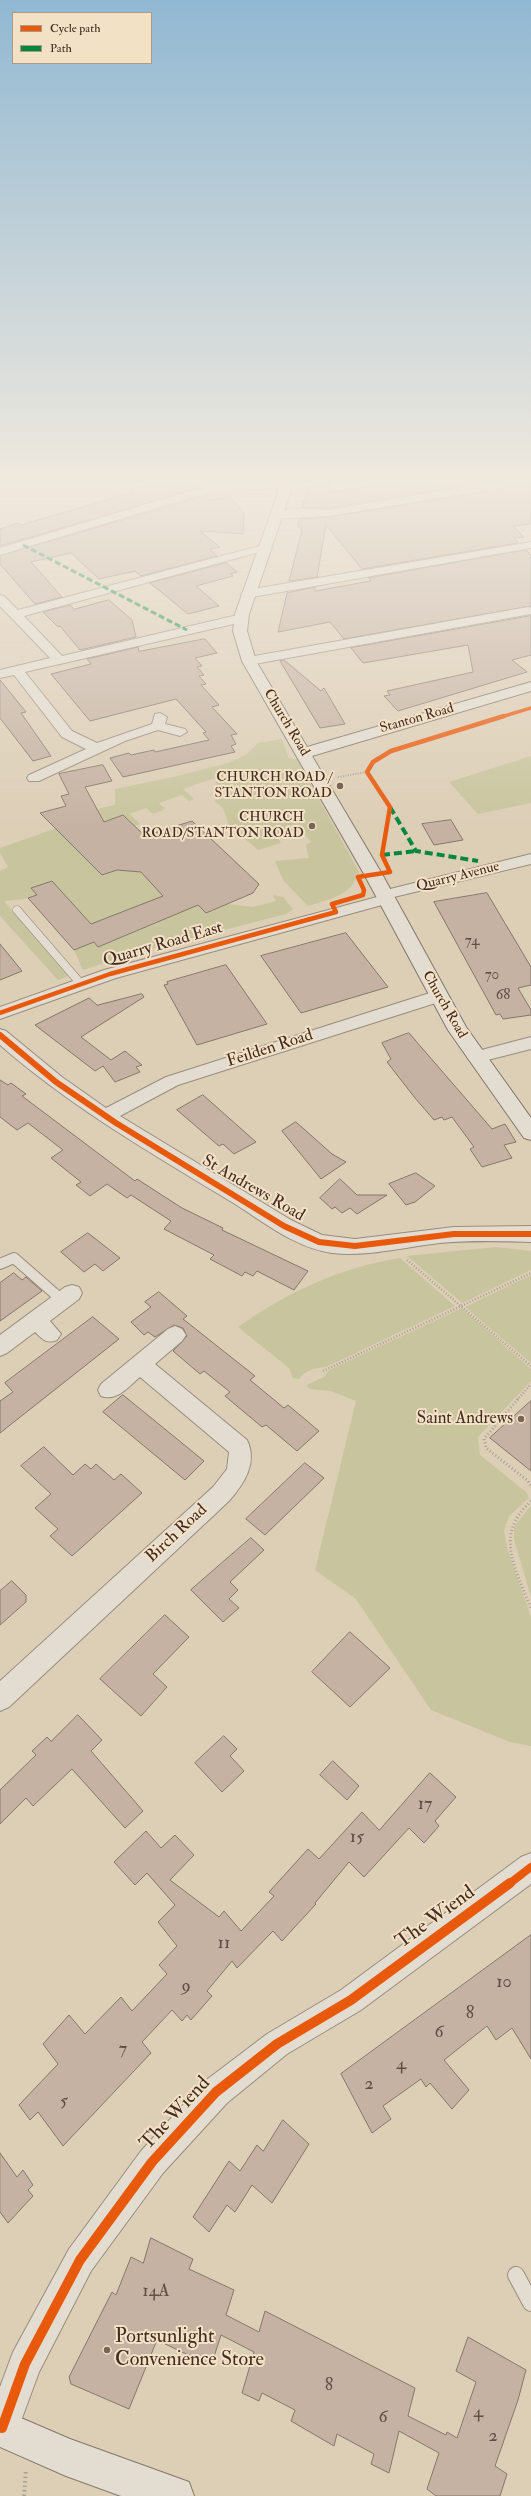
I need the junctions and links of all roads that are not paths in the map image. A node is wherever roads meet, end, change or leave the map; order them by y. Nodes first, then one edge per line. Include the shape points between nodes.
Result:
1 (85, 595) edge
2 (248, 595) edge
3 (0, 599) edge
4 (528, 611) dead end
5 (15, 615) junction
6 (242, 618) junction
7 (59, 660) junction
8 (249, 661) junction
9 (17, 670) junction
10 (0, 674) edge
11 (531, 686) edge
12 (180, 732) dead end
13 (98, 749) junction
14 (304, 753) junction
15 (20, 776) dead end
16 (531, 859) edge
17 (386, 897) junction
18 (17, 910) dead end
19 (81, 984) junction
20 (439, 996) junction
21 (0, 1013) edge
22 (0, 1035) edge
23 (531, 1043) edge
24 (476, 1057) junction
25 (107, 1116) junction
26 (531, 1133) edge
27 (531, 1234) edge
28 (0, 1264) edge
29 (67, 1296) joint
30 (175, 1335) dead end
31 (0, 1347) edge
32 (140, 1365) junction
33 (109, 1390) dead end
34 (0, 1698) edge
35 (531, 1867) edge
36 (516, 2275) dead end
37 (531, 2303) edge
38 (1, 2428) edge
39 (175, 2496) edge

1 - 5 street
2 - 6 main road, Church Road
3 - 5 street
4 - 8 street
5 - 7 street
6 - 7 street
6 - 8 main road, Church Road via 240,631
7 - 9 street
8 - 14 main road, Church Road
9 - 10 street
9 - 13 street via 67,734
11 - 14 main road, Stanton Road
12 - 13 street via 159,722
13 - 15 street via 35,783
14 - 17 main road, Church Road
16 - 17 street, Quarry Avenue
17 - 19 street, Quarry Road East
17 - 20 main road, Church Road
18 - 19 lane
19 - 21 street, Quarry Road East
20 - 24 main road, Church Road
20 - 25 street, Feilden Road via 172,1081 125,1104
22 - 25 street, St Andrews Road via 47,1076
23 - 24 street
24 - 26 main road, Church Road
25 - 27 street, St Andrews Road via 154,1147 299,1232 329,1244 367,1248 429,1237 481,1232
28 - 29 lane via 8,1258 14,1258 52,1289
29 - 31 street via 43,1327
30 - 32 street
32 - 33 street
32 - 34 street, Birch Road via 239,1447 242,1458 240,1468 220,1494
35 - 38 street, The Wiend via 351,2000 278,2044 216,2092 152,2162 80,2260 24,2364
36 - 37 lane
38 - 39 main road via 66,2457

